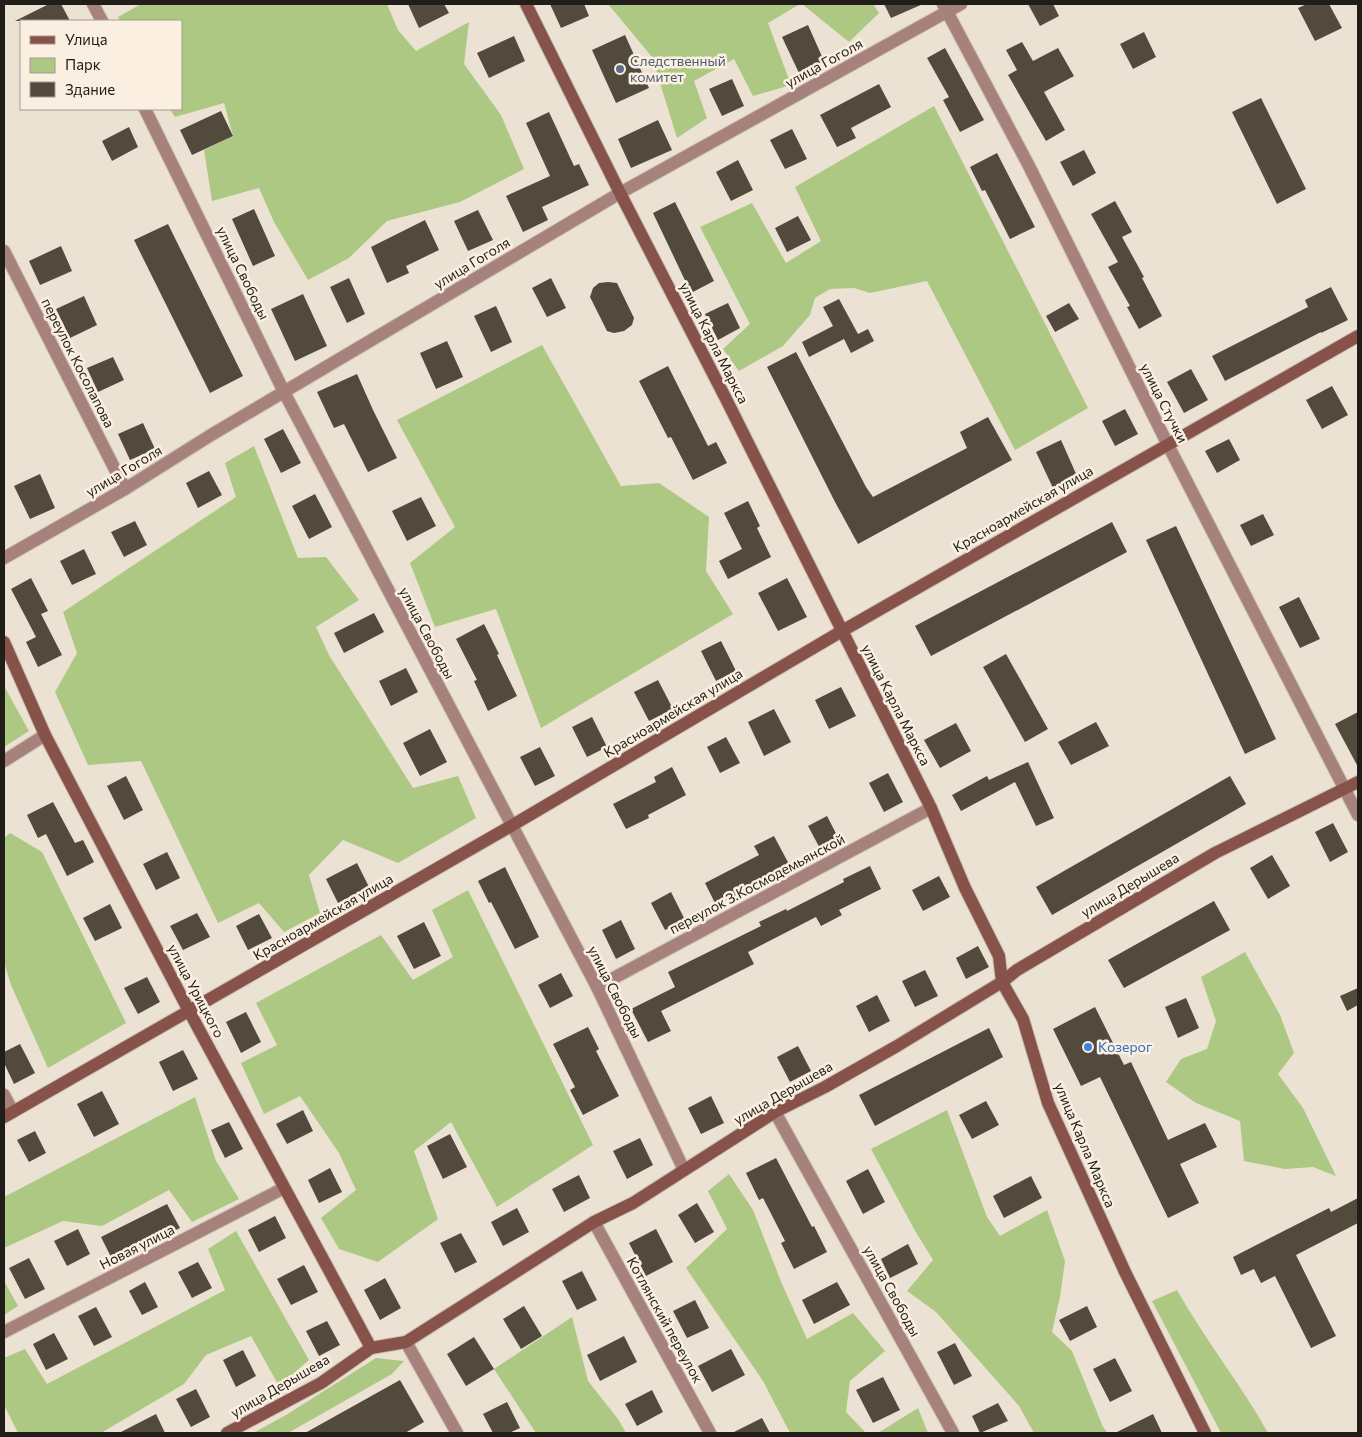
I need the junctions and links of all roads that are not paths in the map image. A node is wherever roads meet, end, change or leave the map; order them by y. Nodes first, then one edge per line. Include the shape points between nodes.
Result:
1 (93, 4) edge
2 (526, 4) edge
3 (961, 4) edge
4 (946, 8) edge
5 (101, 20) edge
6 (145, 110) edge
7 (620, 193) junction
8 (4, 251) edge
9 (1358, 336) edge
10 (284, 392) junction
11 (1168, 444) junction
12 (125, 489) junction
13 (4, 558) edge
14 (842, 631) junction
15 (4, 642) edge
16 (45, 734) junction
17 (4, 761) edge
18 (1358, 782) edge
19 (1345, 789) junction
20 (931, 808) junction
21 (1358, 815) edge
22 (511, 826) junction
23 (1002, 982) junction
24 (597, 987) junction
25 (189, 1011) junction
26 (4, 1095) edge
27 (775, 1112) junction
28 (8, 1115) edge
29 (684, 1170) junction
30 (284, 1188) junction
31 (594, 1222) junction
32 (4, 1332) edge
33 (406, 1342) junction
34 (371, 1348) junction
35 (227, 1433) edge
36 (457, 1433) edge
37 (710, 1433) edge
38 (953, 1433) edge
39 (1205, 1433) edge

1 - 5 street
2 - 7 street, улица Карла Маркса
3 - 4 street, улица Гоголя
4 - 7 street, улица Гоголя
4 - 11 street, улица Стучки
6 - 10 street, улица Свободы
7 - 10 street, улица Гоголя
7 - 14 street, улица Карла Маркса
8 - 12 street, переулок Косолапова
9 - 11 street, Красноармейская улица
10 - 12 street, улица Гоголя
10 - 22 street, улица Свободы
11 - 14 street, Красноармейская улица
11 - 19 street, улица Стучки
12 - 13 street, улица Гоголя
14 - 20 street, улица Карла Маркса
14 - 22 street, Красноармейская улица
15 - 16 street, улица Урицкого
16 - 17 street
16 - 25 street, улица Урицкого
18 - 19 street, улица Дерышева
19 - 21 street, улица Стучки
19 - 23 street, улица Дерышева via 1214,853
20 - 23 street, улица Карла Маркса via 965,888 999,956
20 - 24 street, переулок З.Космодемьянской
22 - 24 street, улица Свободы
22 - 25 street, Красноармейская улица
23 - 27 street, улица Дерышева via 897,1046
23 - 39 street, улица Карла Маркса via 1023,1019 1048,1103 1125,1272
24 - 29 street, улица Свободы
25 - 28 street, Красноармейская улица
25 - 30 street, улица Урицкого
26 - 28 street
27 - 29 street, улица Дерышева
27 - 38 street, улица Свободы
29 - 31 street, улица Дерышева via 633,1203
30 - 32 street, Новая улица
30 - 34 street, улица Урицкого
31 - 33 street, улица Дерышева
31 - 37 street, Котлянский переулок
33 - 34 street, улица Дерышева
33 - 36 street
34 - 35 street, улица Дерышева via 321,1383

